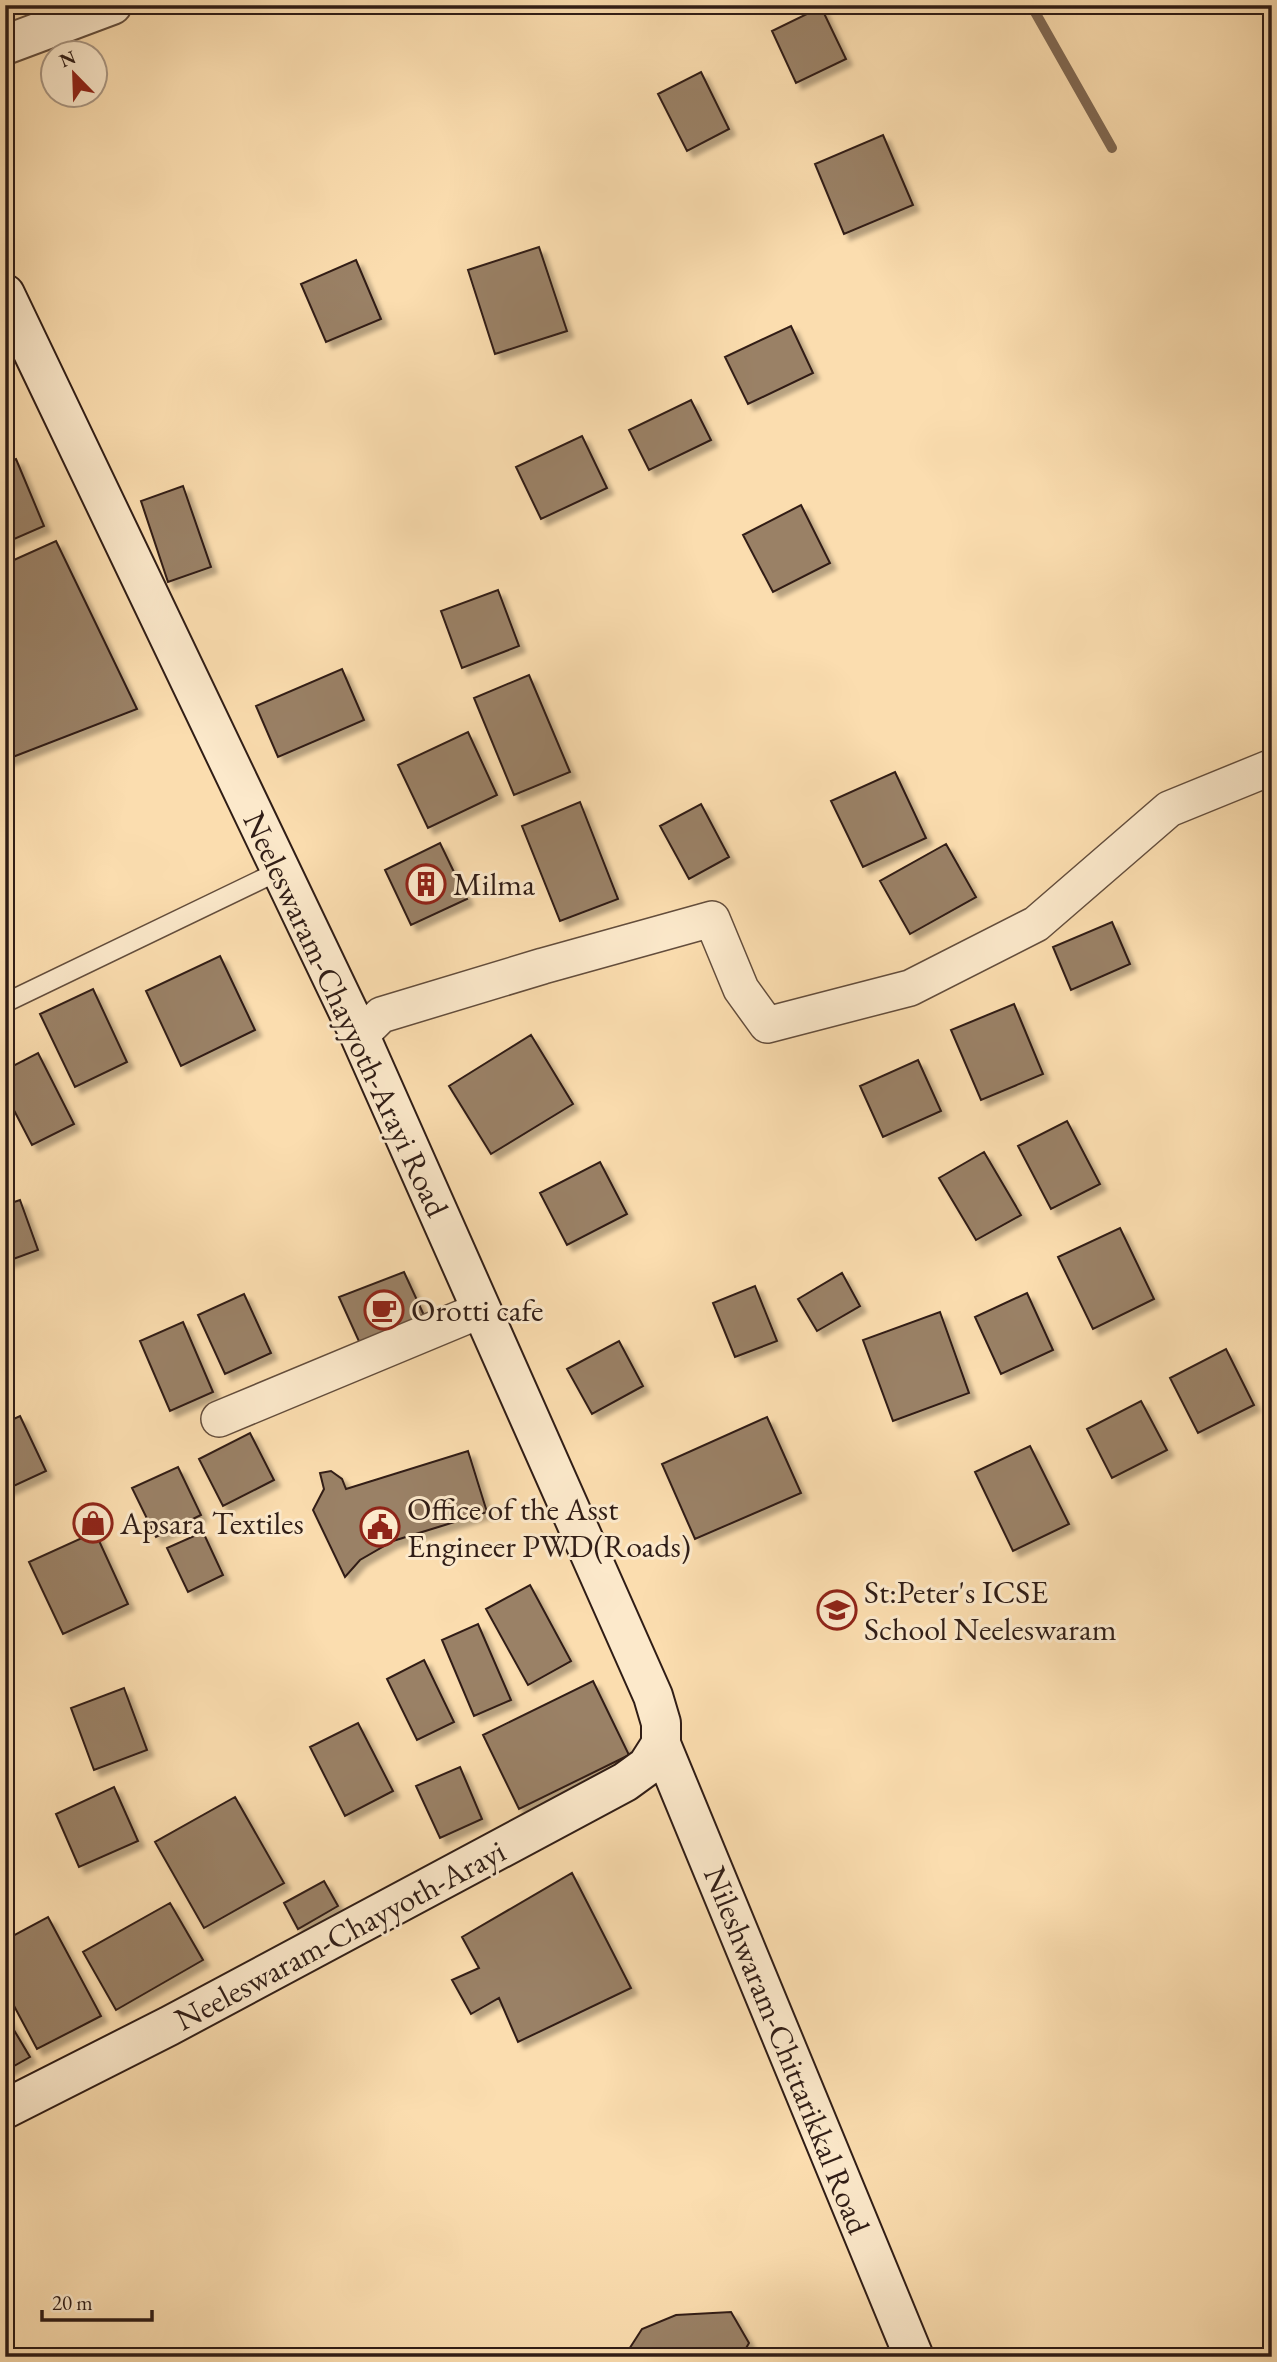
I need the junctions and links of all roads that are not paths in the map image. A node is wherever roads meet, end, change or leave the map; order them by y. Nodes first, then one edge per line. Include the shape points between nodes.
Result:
1 (112, 5) edge
2 (5, 45) edge
3 (5, 294) edge
4 (1272, 767) edge
5 (281, 870) junction
6 (5, 1003) edge
7 (360, 1036) junction
8 (481, 1310) junction
9 (219, 1419) dead end
10 (661, 1744) junction
11 (5, 2109) edge
12 (914, 2357) edge

1 - 2 main road
3 - 5 main road, Neeleswaram-Chayyoth-Arayi Road
4 - 7 street via 1169,808 1036,924 911,988 767,1025 741,989 712,919 381,1015
5 - 6 lane
5 - 7 main road, Neeleswaram-Chayyoth-Arayi Road
7 - 8 main road, Neeleswaram-Chayyoth-Arayi Road
8 - 9 street
8 - 10 main road, Neeleswaram-Chayyoth-Arayi Road via 653,1696
10 - 11 main road, Neeleswaram-Chayyoth-Arayi via 647,1766 625,1782
10 - 12 main road, Nileshwaram-Chittarikkal Road

